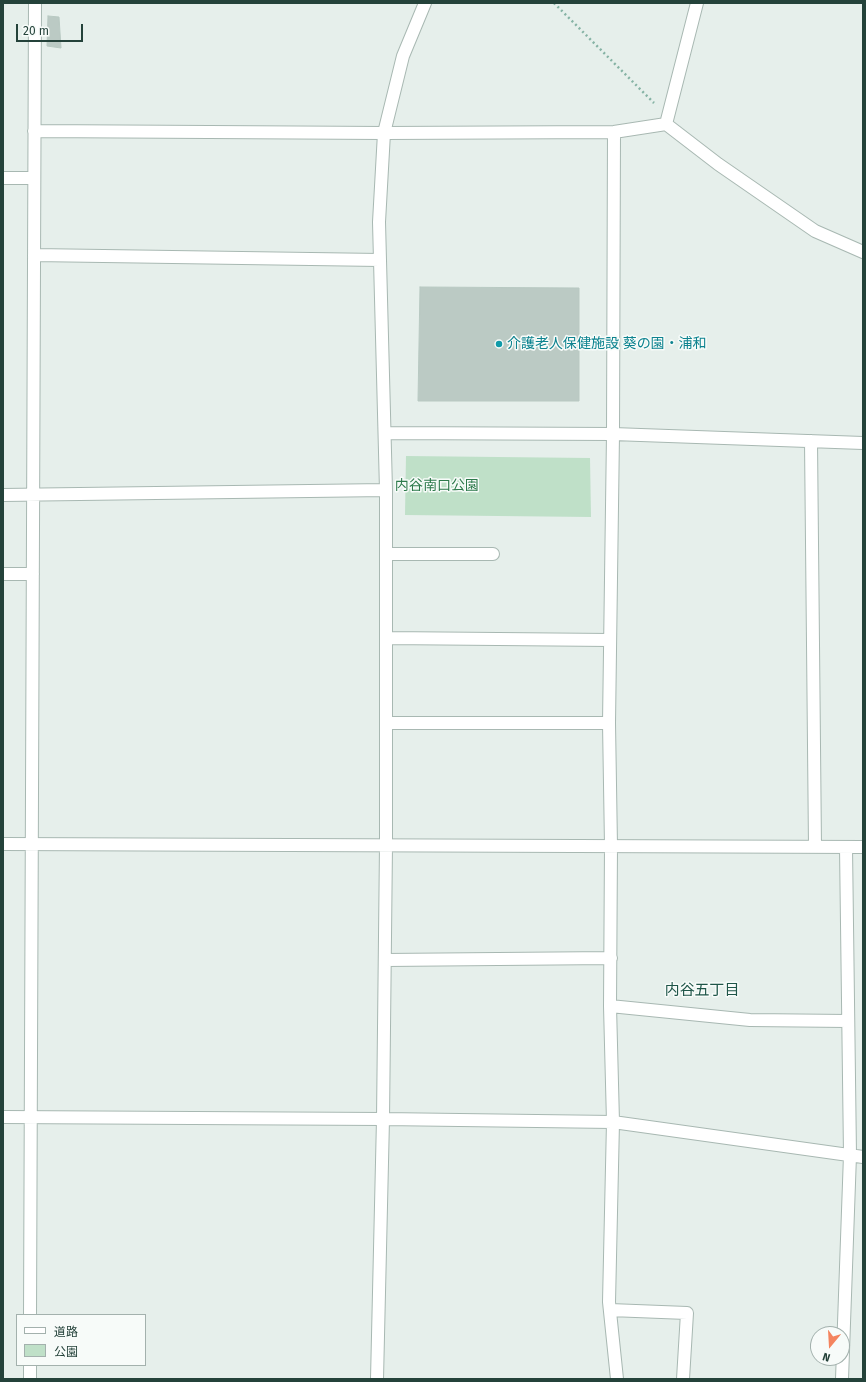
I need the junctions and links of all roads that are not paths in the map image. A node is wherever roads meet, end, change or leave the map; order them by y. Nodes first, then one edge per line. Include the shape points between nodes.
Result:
1 (35, 3) edge
2 (425, 3) edge
3 (697, 3) edge
4 (667, 120) junction
5 (34, 131) junction
6 (614, 132) junction
7 (384, 133) junction
8 (3, 178) edge
9 (34, 178) junction
10 (863, 252) edge
11 (34, 255) junction
12 (380, 260) junction
13 (385, 434) junction
14 (614, 434) junction
15 (811, 441) junction
16 (863, 443) edge
17 (386, 490) junction
18 (3, 495) edge
19 (33, 496) junction
20 (386, 554) junction
21 (493, 554) dead end
22 (3, 574) edge
23 (33, 574) junction
24 (386, 638) junction
25 (610, 640) junction
26 (609, 723) junction
27 (386, 724) junction
28 (3, 844) edge
29 (32, 844) junction
30 (386, 845) junction
31 (611, 846) junction
32 (815, 847) junction
33 (846, 847) junction
34 (863, 847) edge
35 (611, 958) junction
36 (385, 960) junction
37 (610, 1006) junction
38 (848, 1021) junction
39 (3, 1117) edge
40 (31, 1117) junction
41 (383, 1119) junction
42 (613, 1122) junction
43 (850, 1155) junction
44 (863, 1157) edge
45 (610, 1310) junction
46 (30, 1314) edge
47 (30, 1366) edge
48 (30, 1379) edge
49 (377, 1379) edge
50 (617, 1379) edge
51 (683, 1379) edge
52 (842, 1379) edge

1 - 5 street
2 - 7 street via 403,56
3 - 4 street
4 - 6 street
4 - 10 street via 718,164 815,231
5 - 7 street
5 - 9 street
6 - 7 street
6 - 14 street
7 - 12 street via 379,222
8 - 9 street
9 - 11 street
11 - 12 street
11 - 19 street
12 - 13 street
13 - 14 street
13 - 17 street
14 - 15 street
14 - 25 street
15 - 16 street
15 - 32 street
17 - 19 street
17 - 20 street
18 - 19 street
19 - 23 street
20 - 21 street
20 - 24 street
22 - 23 street
23 - 29 street
24 - 25 street
24 - 27 street
25 - 26 street
26 - 27 street
26 - 31 street
27 - 30 street
28 - 29 street
29 - 30 street
29 - 40 street
30 - 31 street
30 - 36 street
31 - 32 street
31 - 35 street
32 - 33 street
33 - 34 street
33 - 38 street
35 - 36 street
35 - 37 street
36 - 41 street
37 - 38 street via 750,1020
37 - 42 street
38 - 43 street
39 - 40 street
40 - 41 street
40 - 46 street
41 - 42 street
41 - 49 street
42 - 43 street
42 - 45 street
43 - 44 street
43 - 52 street
45 - 50 street
45 - 51 street via 686,1313
47 - 48 street

